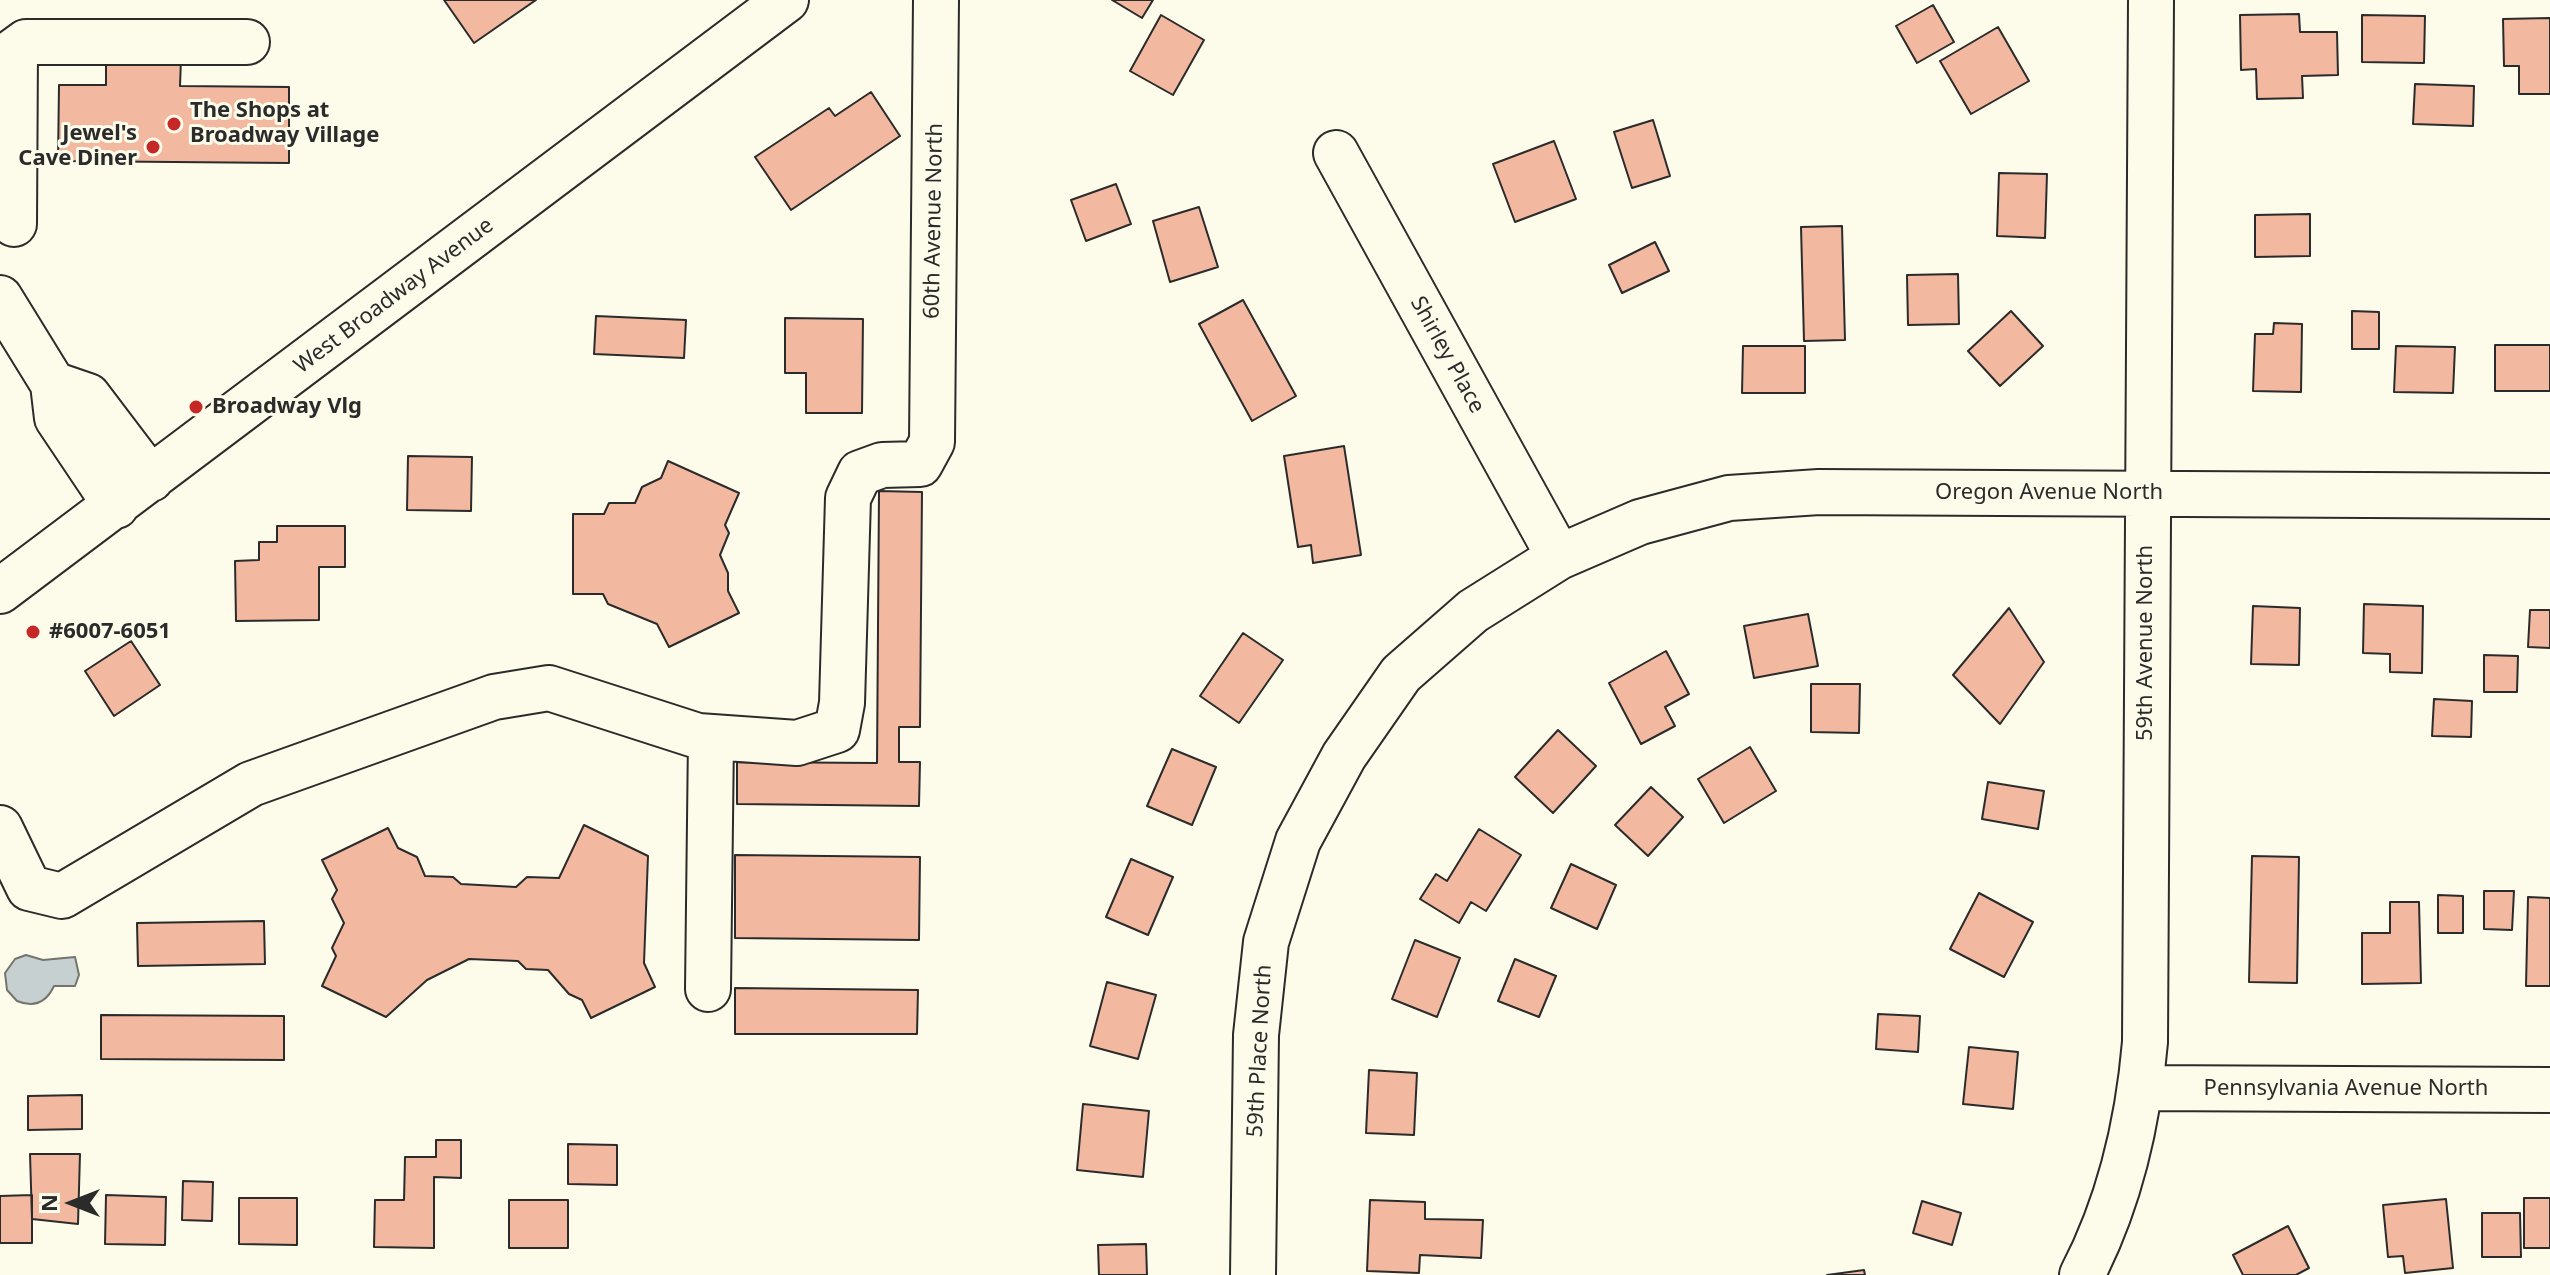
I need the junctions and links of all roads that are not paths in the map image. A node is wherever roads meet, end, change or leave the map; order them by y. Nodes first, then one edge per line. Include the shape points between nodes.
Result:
1 (786, 0) edge
2 (936, 0) edge
3 (2151, 0) edge
4 (247, 42) dead end
5 (1336, 153) dead end
6 (14, 224) dead end
7 (0, 298) edge
8 (53, 384) junction
9 (151, 479) junction
10 (2146, 494) junction
11 (2550, 496) edge
12 (116, 506) junction
13 (1559, 557) junction
14 (0, 591) edge
15 (711, 737) junction
16 (0, 828) edge
17 (708, 989) dead end
18 (2141, 1088) junction
19 (2550, 1090) edge
20 (1253, 1275) edge
21 (2082, 1275) edge

1 - 9 street, West Broadway Avenue
2 - 15 street, 60th Avenue North via 932,442 920,464 882,465 860,473 848,498 837,730 797,743
3 - 10 street, 59th Avenue North
4 - 6 street via 26,42 15,50
5 - 13 street, Shirley Place
7 - 8 street
8 - 9 street via 88,396
8 - 12 street via 57,418
9 - 12 street, West Broadway Avenue
10 - 11 street, Oregon Avenue North
10 - 13 street, Oregon Avenue North via 1819,492 1729,498 1640,522
10 - 18 street, 59th Avenue North
12 - 14 street, West Broadway Avenue
13 - 20 street, 59th Place North via 1473,611 1401,674 1344,756 1298,841 1266,942 1256,1035
15 - 16 street via 549,688 494,697 251,784 62,896 29,888
15 - 17 street
18 - 19 street, Pennsylvania Avenue North
18 - 21 street, 59th Avenue North via 2129,1150 2101,1238

